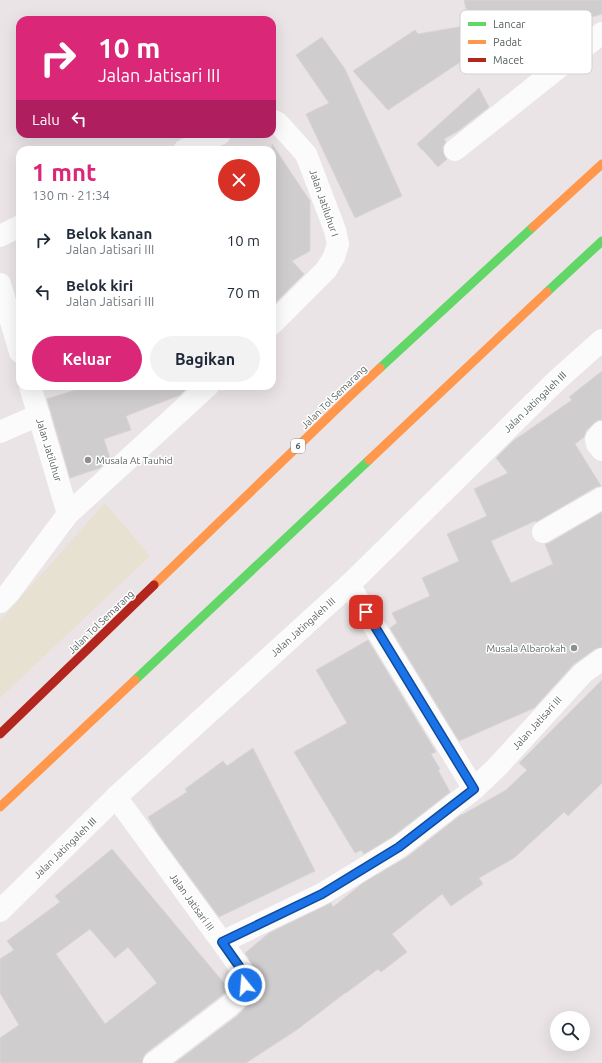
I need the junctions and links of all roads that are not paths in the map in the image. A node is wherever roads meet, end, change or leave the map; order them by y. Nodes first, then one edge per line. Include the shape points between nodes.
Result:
1 (602, 33) edge
2 (592, 41) edge
3 (550, 74) edge
4 (276, 122) edge
5 (211, 138) edge
6 (193, 146) edge
7 (455, 150) dead end
8 (602, 164) edge
9 (16, 228) edge
10 (0, 236) edge
11 (602, 240) edge
12 (0, 284) edge
13 (276, 320) edge
14 (16, 338) edge
15 (602, 340) edge
16 (31, 390) edge
17 (204, 390) edge
18 (39, 414) junction
19 (0, 432) edge
20 (602, 432) edge
21 (602, 450) edge
22 (602, 498) edge
23 (68, 514) junction
24 (543, 532) dead end
25 (349, 585) junction
26 (0, 602) edge
27 (602, 659) edge
28 (0, 734) edge
29 (474, 789) junction
30 (116, 798) junction
31 (0, 807) edge
32 (0, 911) edge
33 (222, 942) junction
34 (154, 1063) edge

1 - 2 street
3 - 7 street
4 - 13 street, Jalan Jatiluhur I via 306,154 338,244 326,270
5 - 6 street
8 - 28 highway, Jalan Tol Semarang / 6 via 350,396
9 - 10 street
11 - 31 highway
12 - 14 street
15 - 25 street, Jalan Jatingaleh III via 556,381
16 - 18 street, Jalan Jatiluhur
17 - 23 street
18 - 19 street
18 - 23 street, Jalan Jatiluhur
20 - 21 street via 596,439
22 - 24 street
23 - 26 street
25 - 29 street
25 - 30 street, Jalan Jatingaleh III
27 - 29 street, Jalan Jatisari III via 583,673
29 - 33 street, Jalan Jatisari III via 399,847 322,894
30 - 32 street, Jalan Jatingaleh III
30 - 33 street, Jalan Jatisari III
33 - 34 street via 245,978 242,994

